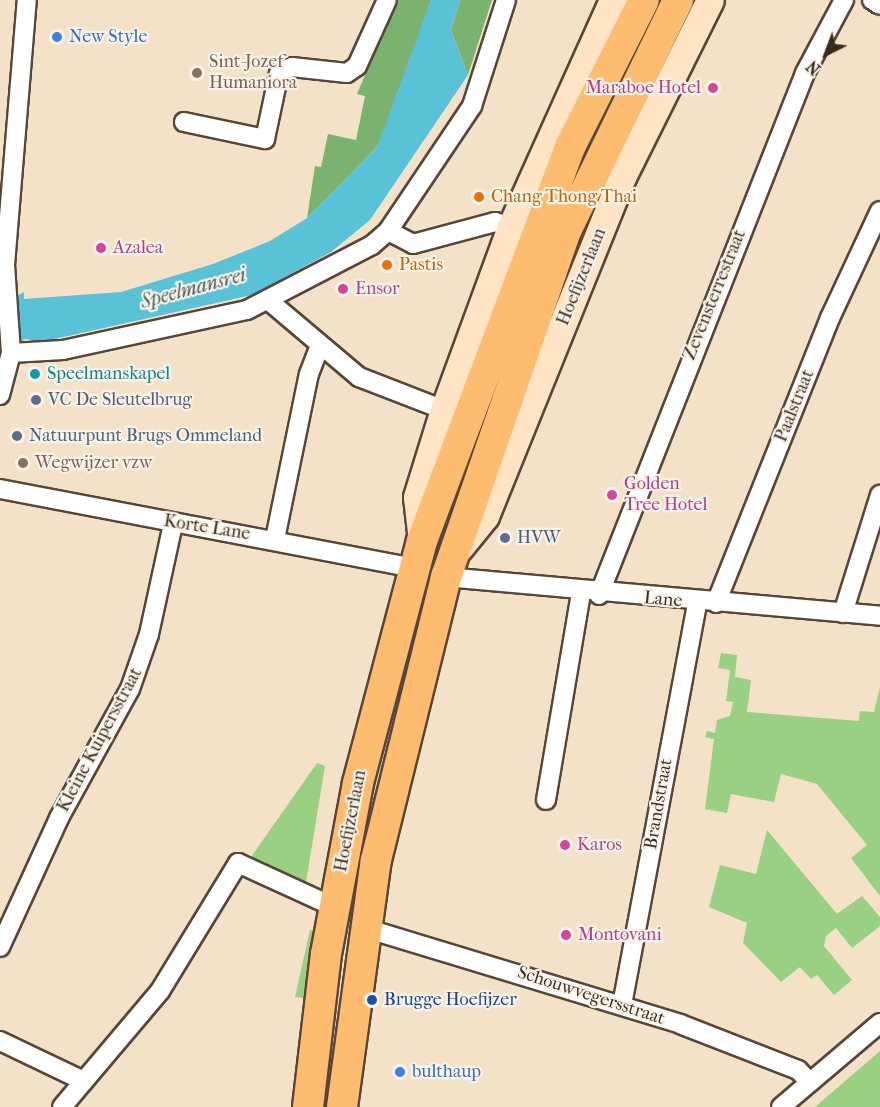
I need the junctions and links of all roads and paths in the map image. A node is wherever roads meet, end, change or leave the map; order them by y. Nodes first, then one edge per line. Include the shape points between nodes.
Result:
1 (27, 0) edge
2 (387, 0) edge
3 (506, 0) edge
4 (613, 0) edge
5 (644, 0) edge
6 (678, 0) edge
7 (710, 0) edge
8 (844, 0) edge
9 (872, 0) edge
10 (880, 5) edge
11 (184, 122) dead end
12 (880, 211) edge
13 (511, 227) junction
14 (388, 231) junction
15 (2, 265) edge
16 (269, 301) junction
17 (320, 346) junction
18 (11, 349) junction
19 (0, 395) edge
20 (444, 410) junction
21 (0, 489) edge
22 (880, 495) edge
23 (173, 524) junction
24 (275, 539) junction
25 (418, 554) junction
26 (451, 565) junction
27 (590, 594) junction
28 (697, 603) junction
29 (716, 603) junction
30 (843, 613) junction
31 (880, 616) edge
32 (546, 800) dead end
33 (334, 907) junction
34 (365, 928) junction
35 (0, 947) edge
36 (622, 1005) junction
37 (880, 1023) edge
38 (0, 1041) edge
39 (84, 1081) junction
40 (810, 1082) junction
41 (62, 1107) edge
42 (308, 1107) edge
43 (342, 1107) edge
44 (781, 1107) edge

1 - 15 street
2 - 11 street via 357,66 347,73 292,67 279,73 265,139
3 - 14 street via 483,86
4 - 13 main road, Hoefijzerlaan
5 - 25 main road, Hoefijzerlaan via 571,145
6 - 26 main road, Hoefijzerlaan via 566,231
7 - 26 main road, Hoefijzerlaan via 623,175 485,516
8 - 27 street, Zevensterrestraat via 805,73
9 - 10 street
12 - 29 street, Paalstraat via 830,318
13 - 14 street via 495,222 413,244
13 - 20 main road, Hoefijzerlaan
14 - 16 street via 355,257
15 - 18 street
16 - 17 street
16 - 18 street via 69,348
17 - 20 street via 359,377
17 - 24 street via 309,374
18 - 19 street
20 - 25 main road, Hoefijzerlaan via 417,497
21 - 23 street, Korte Lane
22 - 30 street
23 - 24 street, Korte Lane
23 - 35 street, Kleine Kuipersstraat via 149,634 130,689 59,818
24 - 25 street, Korte Lane
25 - 33 main road, Hoefijzerlaan via 375,705
26 - 27 street, Lane
26 - 34 main road, Hoefijzerlaan via 412,701
27 - 28 street, Lane
27 - 32 street, Zevensterrestraat
28 - 29 street, Lane
28 - 36 street, Brandstraat
29 - 30 street, Lane
30 - 31 street, Lane
33 - 39 street via 238,863 160,992
33 - 42 main road, Hoefijzerlaan
34 - 36 street, Schouwvegersstraat
34 - 43 main road, Hoefijzerlaan
36 - 40 street, Schouwvegersstraat via 798,1070
37 - 40 street
38 - 39 street
39 - 41 street
40 - 44 street

